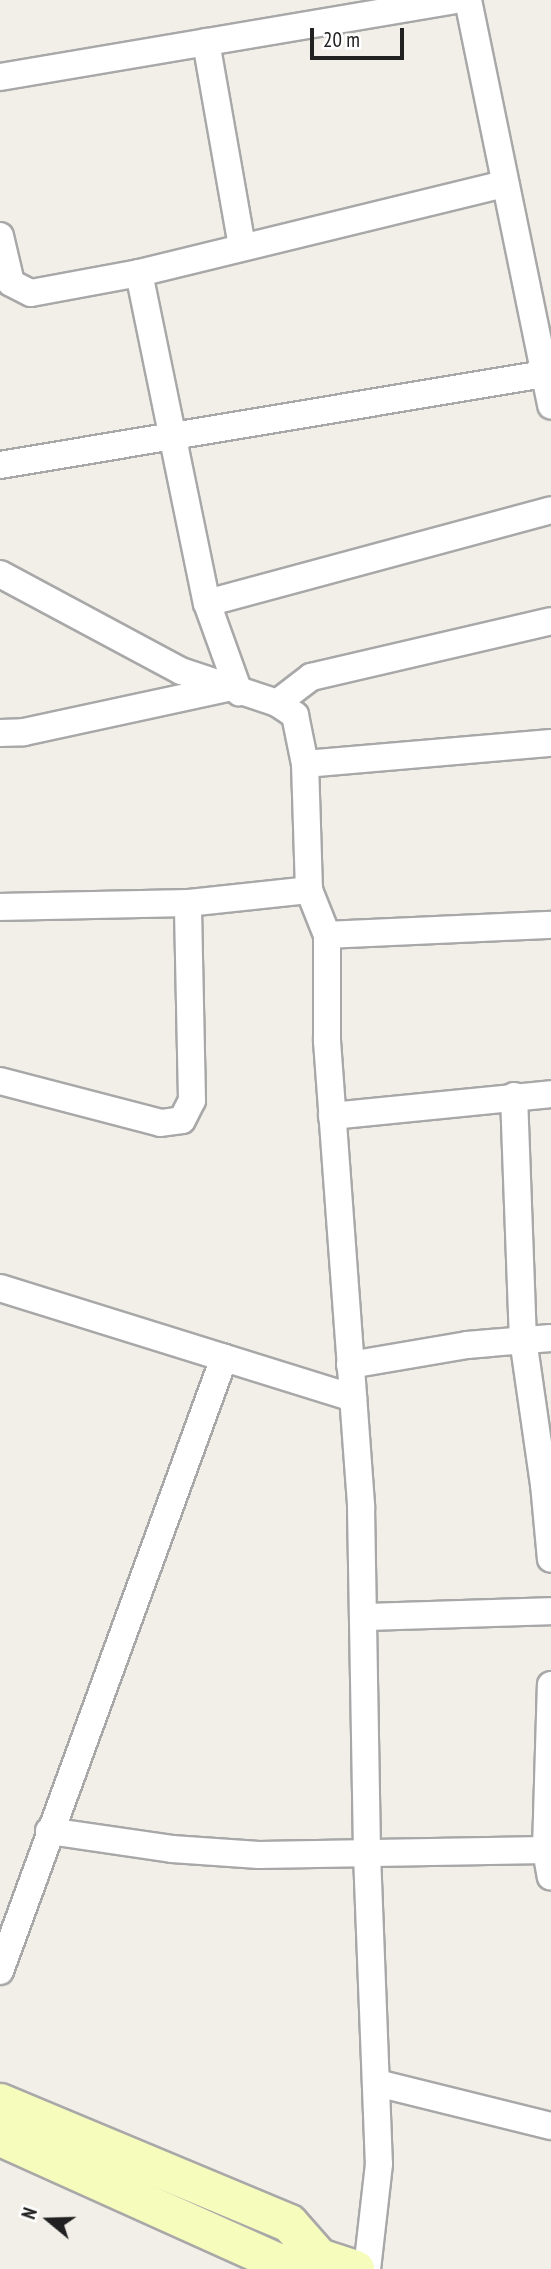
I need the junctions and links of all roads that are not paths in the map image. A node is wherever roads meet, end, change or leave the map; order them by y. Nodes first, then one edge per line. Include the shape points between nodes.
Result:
1 (454, 0) edge
2 (468, 0) edge
3 (206, 42) junction
4 (0, 77) edge
5 (505, 184) junction
6 (0, 236) edge
7 (243, 247) junction
8 (139, 273) junction
9 (544, 374) junction
10 (551, 406) edge
11 (174, 434) junction
12 (0, 465) edge
13 (551, 510) edge
14 (0, 574) edge
15 (207, 603) junction
16 (551, 621) edge
17 (234, 690) junction
18 (277, 704) junction
19 (0, 733) edge
20 (551, 743) edge
21 (305, 764) junction
22 (309, 890) junction
23 (188, 902) junction
24 (0, 907) edge
25 (551, 925) edge
26 (327, 935) junction
27 (0, 1081) edge
28 (551, 1094) edge
29 (514, 1096) junction
30 (332, 1116) junction
31 (0, 1288) edge
32 (551, 1338) edge
33 (523, 1339) junction
34 (224, 1358) junction
35 (350, 1365) junction
36 (353, 1398) junction
37 (548, 1484) edge
38 (551, 1559) edge
39 (551, 1611) edge
40 (364, 1617) junction
41 (550, 1678) edge
42 (49, 1831) junction
43 (548, 1850) edge
44 (367, 1854) junction
45 (551, 1877) edge
46 (0, 1971) edge
47 (377, 2083) junction
48 (0, 2102) edge
49 (551, 2126) edge
50 (0, 2137) edge
51 (319, 2257) junction
52 (355, 2269) edge
53 (367, 2269) edge

1 - 3 street
2 - 5 street
3 - 4 street
3 - 7 street
5 - 7 street
5 - 9 street
6 - 8 street via 9,278 22,292
7 - 8 street
8 - 11 street
9 - 10 street
9 - 11 street
11 - 12 street
11 - 15 street
13 - 15 street
14 - 17 street via 181,670
15 - 17 street
16 - 18 street via 310,677
17 - 18 street
17 - 19 street
18 - 21 street via 295,715
20 - 21 street
21 - 22 street
22 - 23 street
22 - 26 street
23 - 24 street
23 - 27 street via 192,1100 183,1120 161,1123
25 - 26 street
26 - 30 street
28 - 29 street
29 - 30 street
29 - 33 street
30 - 35 street
31 - 34 street
32 - 33 street
33 - 35 street
33 - 37 street
34 - 36 street
34 - 42 street
35 - 36 street
36 - 40 street
37 - 38 street
39 - 40 street
40 - 44 street
41 - 43 street
42 - 44 street via 172,1849 259,1855
42 - 46 street
43 - 44 street
43 - 45 street
44 - 47 street
47 - 49 street
47 - 53 street via 379,2164
48 - 51 street via 289,2222
50 - 51 street via 281,2263
51 - 52 street

